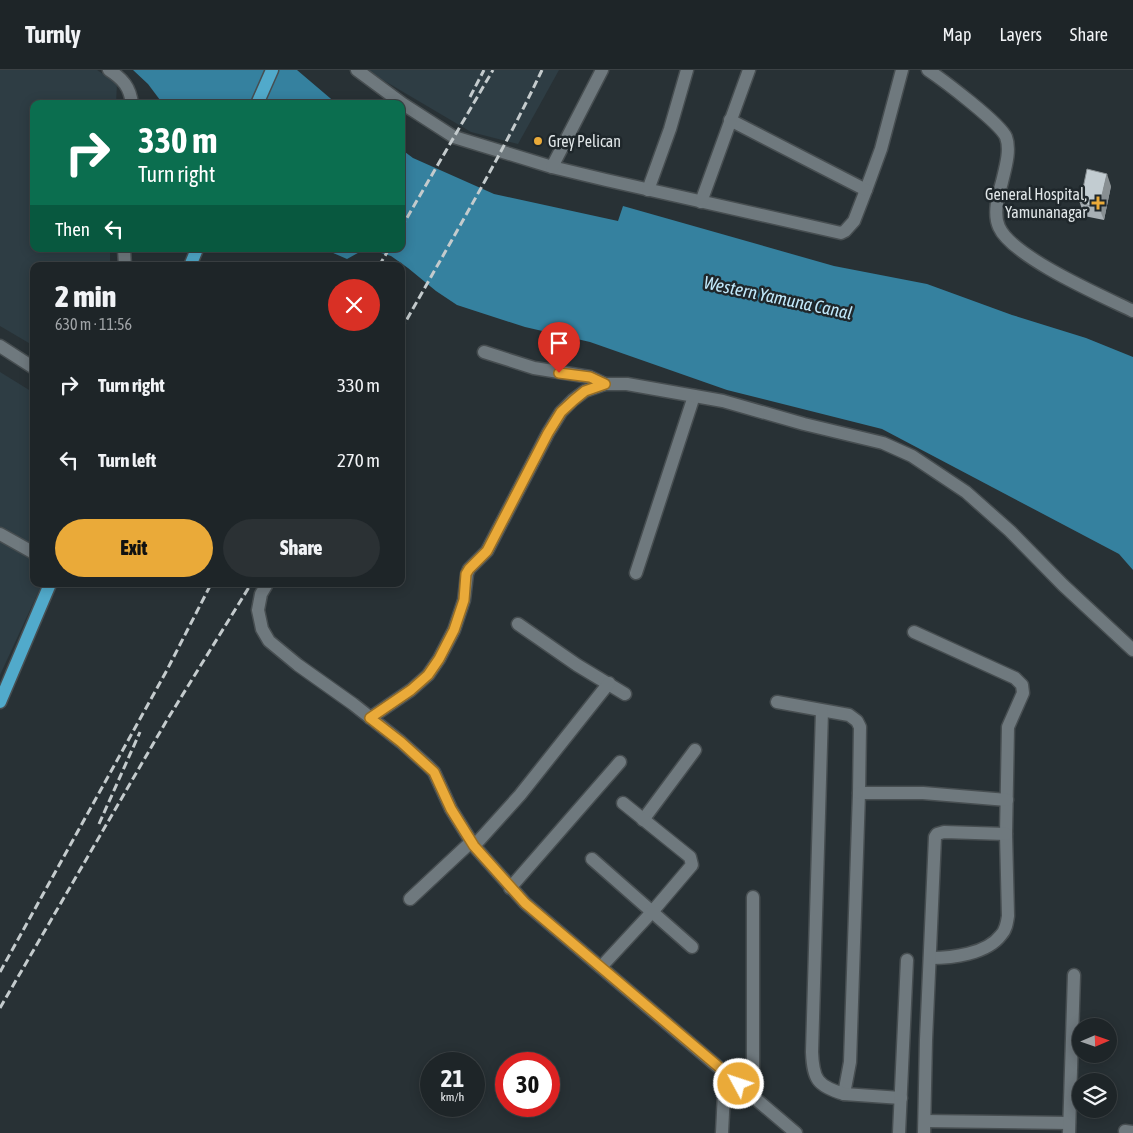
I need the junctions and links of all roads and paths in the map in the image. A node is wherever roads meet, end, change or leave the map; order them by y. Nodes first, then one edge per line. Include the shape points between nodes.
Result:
1 (109, 70) edge
2 (272, 70) edge
3 (357, 70) edge
4 (602, 70) edge
5 (687, 70) edge
6 (749, 70) edge
7 (902, 70) edge
8 (928, 70) edge
9 (131, 100) edge
10 (259, 100) edge
11 (398, 100) edge
12 (405, 105) edge
13 (730, 120) junction
14 (552, 167) junction
15 (648, 190) junction
16 (866, 190) junction
17 (702, 202) junction
18 (1133, 311) edge
19 (0, 346) edge
20 (484, 352) dead end
21 (30, 365) edge
22 (605, 384) junction
23 (694, 396) junction
24 (0, 534) edge
25 (30, 551) edge
26 (636, 573) dead end
27 (49, 587) edge
28 (266, 587) edge
29 (518, 624) dead end
30 (914, 632) dead end
31 (1133, 650) edge
32 (609, 684) junction
33 (625, 694) dead end
34 (0, 702) edge
35 (777, 702) dead end
36 (822, 711) junction
37 (370, 718) junction
38 (695, 750) dead end
39 (620, 762) dead end
40 (859, 793) junction
41 (1007, 800) junction
42 (623, 803) dead end
43 (643, 820) junction
44 (1006, 834) junction
45 (472, 844) junction
46 (592, 859) dead end
47 (510, 888) junction
48 (753, 897) dead end
49 (410, 899) dead end
50 (652, 912) junction
51 (692, 947) dead end
52 (930, 958) junction
53 (907, 960) dead end
54 (600, 967) junction
55 (1074, 974) dead end
56 (725, 1072) junction
57 (844, 1094) junction
58 (753, 1096) junction
59 (901, 1098) junction
60 (925, 1127) edge
61 (1069, 1128) edge
62 (722, 1133) edge
63 (796, 1133) edge
64 (899, 1133) edge

1 - 9 street via 124,81
2 - 10 main road
3 - 11 street
4 - 14 street
5 - 15 street
6 - 13 street
7 - 16 street via 881,149
8 - 18 street via 1000,128 1006,137 1006,160 996,219 1003,235 1050,270
12 - 14 street via 454,137
13 - 16 street
13 - 17 street
14 - 15 street
15 - 17 street
16 - 17 street via 854,221 841,233
19 - 21 street
20 - 22 street via 534,368 590,377
22 - 23 street via 627,384
22 - 37 street via 585,391 574,400 561,412 548,433 487,551 466,574 464,600 454,630 428,675
23 - 26 street
23 - 31 street via 858,436 912,456 966,492
24 - 25 street
27 - 34 main road
28 - 37 street via 258,610 262,629 269,641
29 - 32 street via 577,666
30 - 41 street via 1022,684 1022,697 1008,727
32 - 33 street
32 - 45 street via 520,794
35 - 36 street
36 - 40 street via 849,716 859,724
36 - 57 street via 812,1067 819,1082
37 - 45 street via 434,772
38 - 43 street
39 - 47 street
40 - 41 street via 923,793
40 - 57 street via 850,1062
41 - 44 street
42 - 43 street
43 - 50 street via 690,857 692,863
44 - 52 street via 1006,928 1001,936 984,948 958,957
44 - 52 street via 944,832 935,837
45 - 47 street
45 - 49 street
46 - 50 street
47 - 54 street
48 - 58 street
50 - 51 street
50 - 54 street
52 - 60 street
53 - 59 street
54 - 56 street
55 - 61 street
56 - 58 street
56 - 62 street
57 - 59 street
58 - 63 street
59 - 64 street
60 - 61 street

